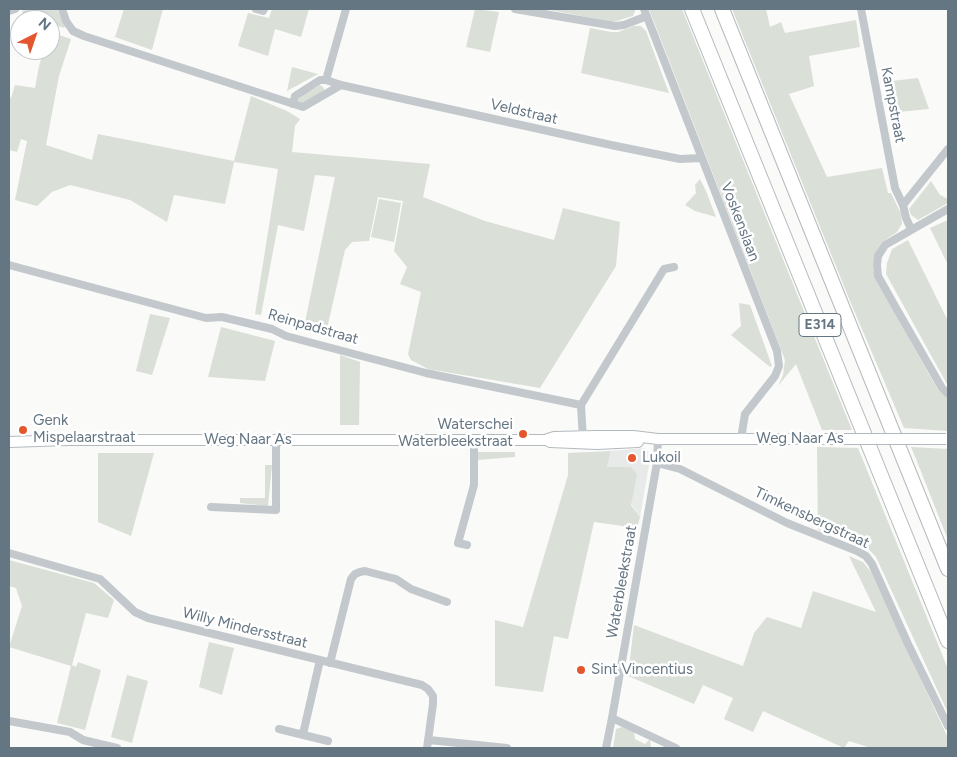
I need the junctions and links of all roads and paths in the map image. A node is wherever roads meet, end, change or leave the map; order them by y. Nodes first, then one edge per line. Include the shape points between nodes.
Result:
1 (15, 9) edge
2 (62, 9) edge
3 (256, 9) edge
4 (264, 9) edge
5 (346, 9) edge
6 (515, 9) edge
7 (692, 9) edge
8 (722, 9) edge
9 (861, 9) edge
10 (9, 11) edge
11 (646, 12) edge
12 (326, 80) junction
13 (341, 85) junction
14 (293, 104) junction
15 (948, 149) edge
16 (701, 158) junction
17 (903, 205) junction
18 (948, 209) edge
19 (911, 229) junction
20 (9, 265) edge
21 (674, 267) dead end
22 (948, 394) edge
23 (581, 405) junction
24 (655, 439) junction
25 (741, 439) junction
26 (948, 439) edge
27 (9, 440) edge
28 (276, 440) junction
29 (474, 440) junction
30 (583, 440) junction
31 (657, 463) junction
32 (211, 508) dead end
33 (467, 545) dead end
34 (9, 553) edge
35 (948, 568) edge
36 (447, 602) dead end
37 (948, 642) edge
38 (320, 660) junction
39 (330, 663) junction
40 (612, 718) junction
41 (9, 721) edge
42 (948, 726) edge
43 (280, 730) dead end
44 (302, 734) junction
45 (428, 740) junction
46 (328, 741) dead end
47 (117, 748) edge
48 (428, 748) edge
49 (507, 748) edge
50 (606, 748) edge
51 (676, 748) edge

1 - 10 street
2 - 14 street via 73,31 84,36
3 - 4 street
5 - 12 street
6 - 11 street via 615,26 624,25
7 - 37 highway, E314
8 - 35 highway, E314
9 - 17 street, Kampstraat via 895,188
11 - 16 street, Voskenslaan
12 - 13 street, Veldstraat
12 - 14 street via 320,80 296,96
13 - 14 street via 303,107
13 - 16 street, Veldstraat via 680,159
15 - 17 street
16 - 25 street, Voskenslaan via 777,351 779,366 775,376 746,414
17 - 19 street, Kampstraat
18 - 19 street
19 - 22 street via 885,245 878,256 878,276
20 - 23 street, Reinpadstraat via 206,318 222,317 272,329 286,336 426,373
21 - 23 street via 664,269
23 - 30 street
24 - 25 main road, Weg Naar As
24 - 30 main road, Weg Naar As via 633,436
24 - 31 street, Waterbleekstraat
25 - 26 main road, Weg Naar As, bridge
27 - 28 main road, Weg Naar As
28 - 29 main road, Weg Naar As
28 - 32 street via 276,510
29 - 30 main road, Weg Naar As via 545,440 554,437
29 - 33 street via 474,485 458,543
31 - 40 street, Waterbleekstraat
31 - 42 street, Timkensbergstraat via 680,469 787,523 866,556
34 - 38 street, Willy Mindersstraat via 100,579 135,612 148,618
36 - 39 street via 411,589 396,579 365,571 354,574
38 - 39 street, Willy Mindersstraat
38 - 44 street
39 - 45 street, Willy Mindersstraat via 428,689 434,704
40 - 50 street, Waterbleekstraat
40 - 51 street
41 - 47 street via 70,732 83,740
43 - 44 street
44 - 46 street
45 - 48 street, Willy Mindersstraat
45 - 49 street

